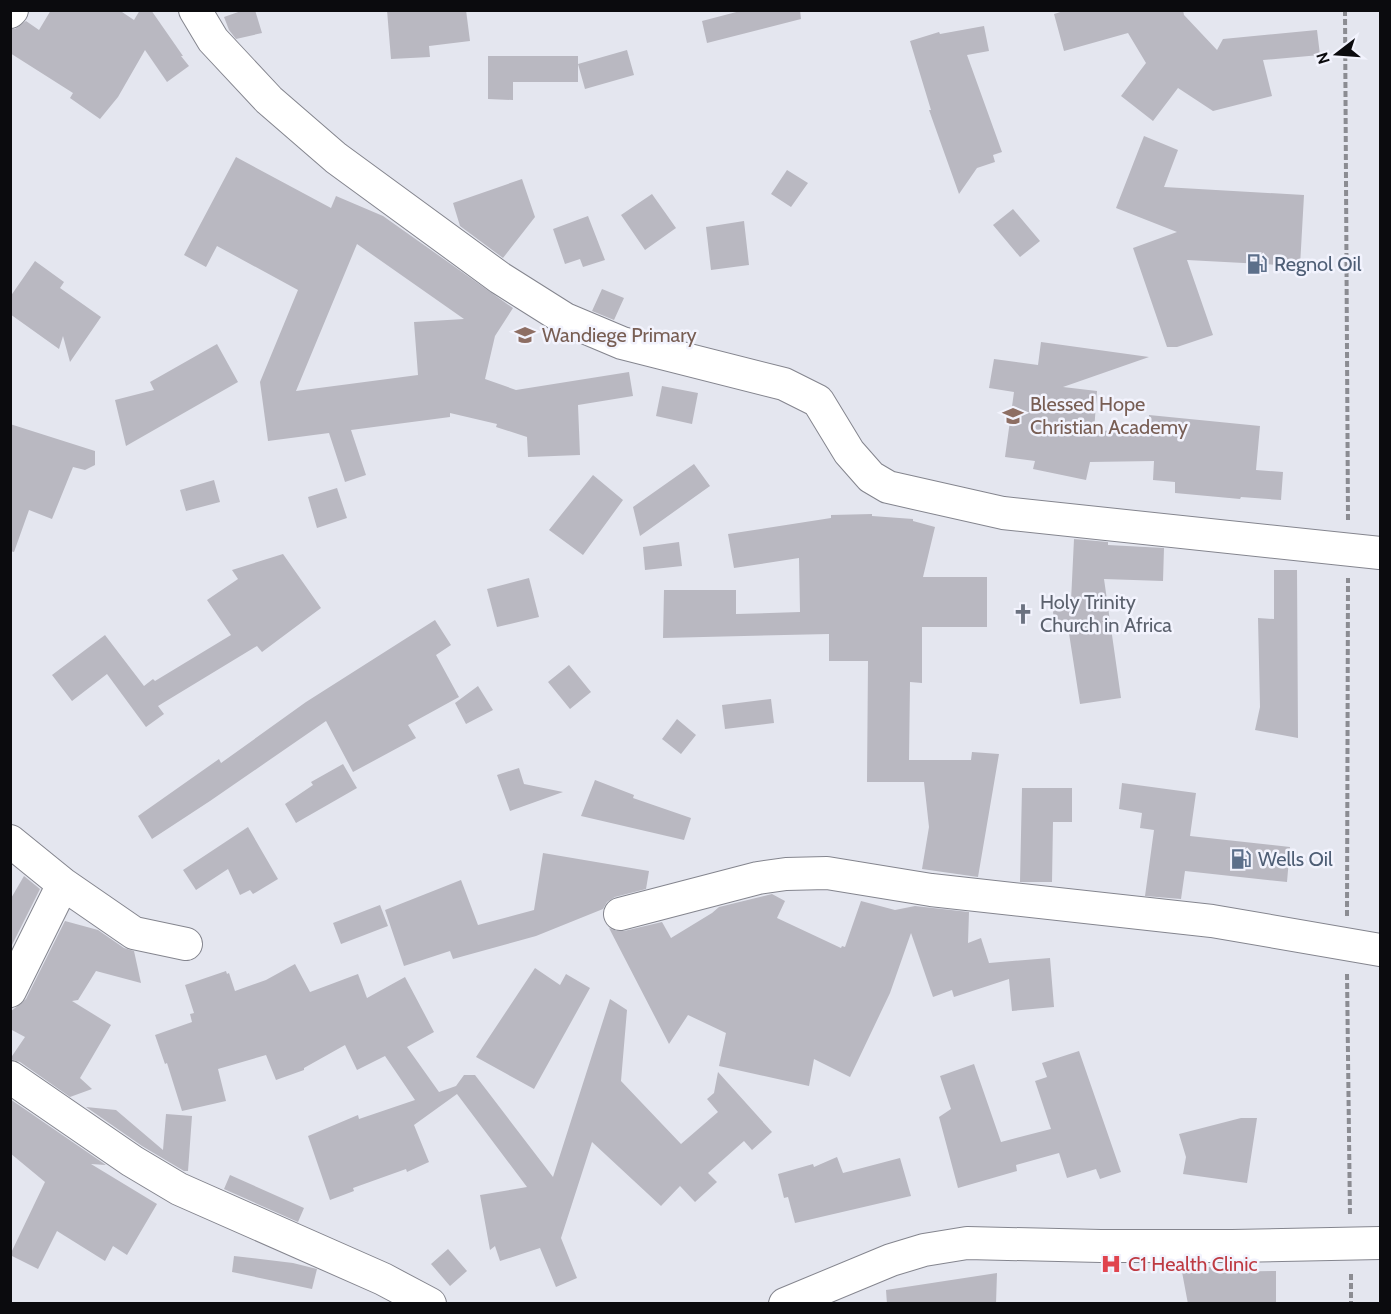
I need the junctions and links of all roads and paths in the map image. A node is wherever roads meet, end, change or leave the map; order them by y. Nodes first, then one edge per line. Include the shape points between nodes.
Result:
1 (195, 10) edge
2 (1345, 10) edge
3 (1348, 551) junction
4 (1380, 553) edge
5 (10, 841) edge
6 (63, 884) junction
7 (620, 914) dead end
8 (186, 944) dead end
9 (1347, 945) junction
10 (1380, 950) edge
11 (10, 992) edge
12 (10, 1077) edge
13 (1365, 1243) edge
14 (843, 1292) edge
15 (430, 1304) edge
16 (784, 1304) edge
17 (1351, 1304) edge

1 - 3 street via 213,40 269,100 336,158 500,278 565,319 622,343 784,384 818,401 849,452 871,477 888,487 1004,513
2 - 3 path
3 - 4 street
3 - 9 path
5 - 6 street
6 - 8 street via 134,933
6 - 11 street
7 - 9 street via 758,878 827,873 931,890 1212,921
9 - 10 street
9 - 13 path
12 - 15 street via 179,1189 239,1213
13 - 14 street via 967,1243 865,1269
13 - 17 path
14 - 16 street

